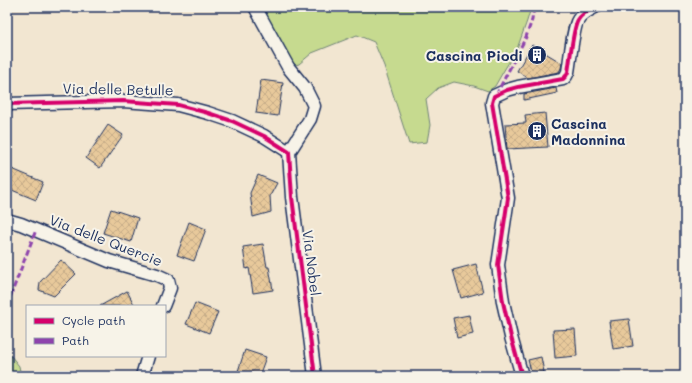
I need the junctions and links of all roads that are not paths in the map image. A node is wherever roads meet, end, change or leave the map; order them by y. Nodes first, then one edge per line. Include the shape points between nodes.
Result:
1 (255, 7) edge
2 (595, 7) edge
3 (7, 104) edge
4 (289, 152) junction
5 (7, 220) edge
6 (163, 305) edge
7 (148, 357) edge
8 (142, 376) edge
9 (315, 376) edge
10 (522, 376) edge

1 - 4 street via 288,67 306,88 314,106 310,119
2 - 10 street via 585,12 577,21 568,72 563,79 507,90 494,96 492,103 508,198 498,265 503,302
3 - 4 street, Via delle Betulle via 123,101 178,104 232,121 264,136
4 - 9 street, Via Nobel via 292,197
5 - 6 street, Via delle Quercie via 109,261 168,280 170,288
7 - 8 street

